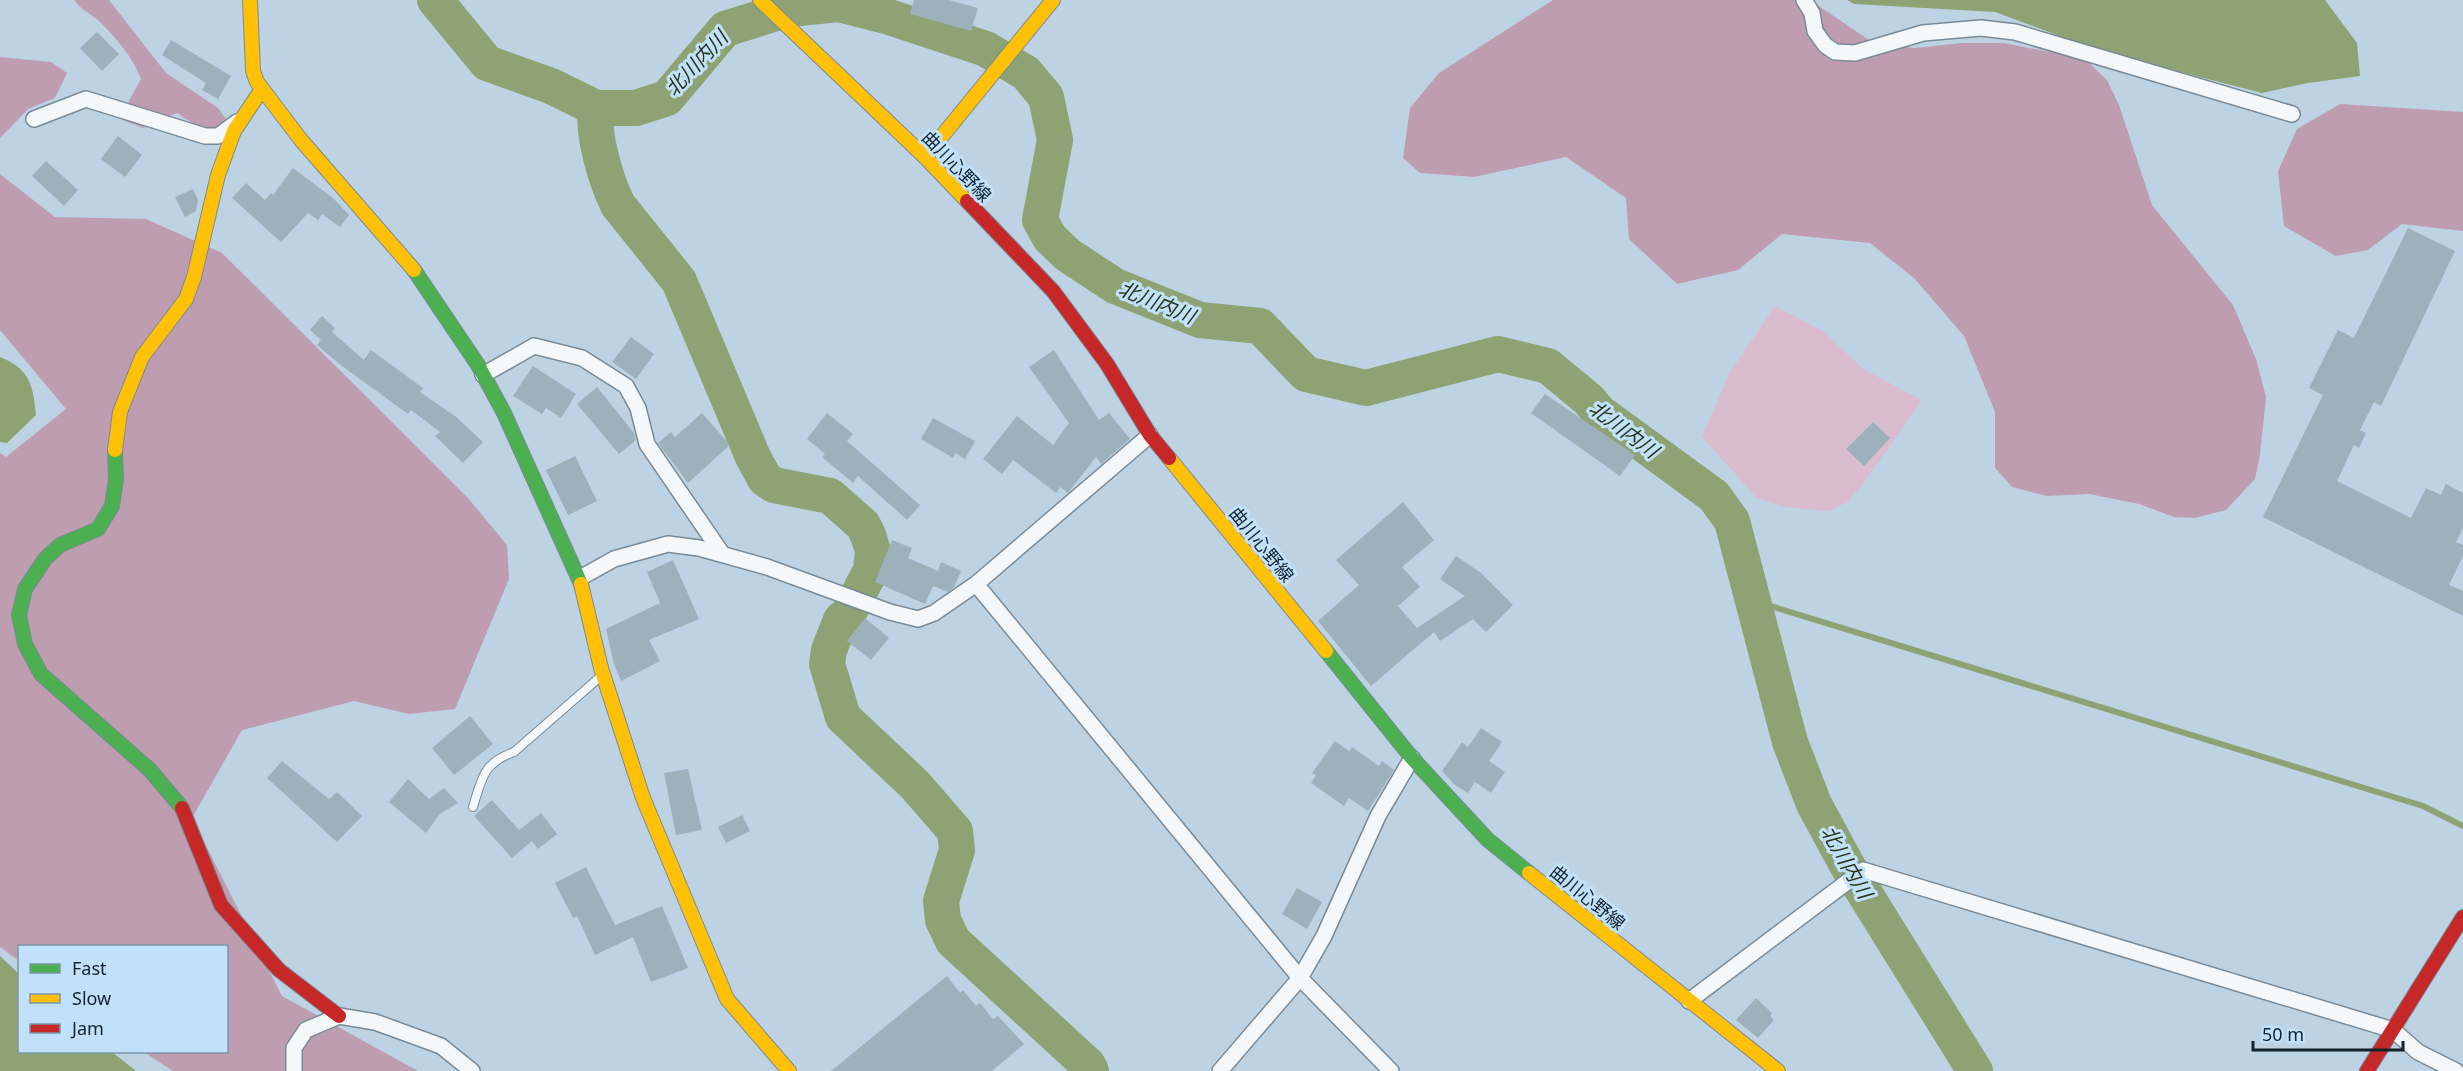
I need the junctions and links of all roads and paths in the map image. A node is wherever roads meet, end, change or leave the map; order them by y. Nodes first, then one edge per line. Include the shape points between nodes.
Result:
1 (250, 0) edge
2 (760, 0) edge
3 (1053, 0) edge
4 (1804, 0) edge
5 (262, 89) junction
6 (2292, 114) dead end
7 (242, 118) junction
8 (33, 119) dead end
9 (925, 157) junction
10 (483, 375) junction
11 (1150, 435) junction
12 (723, 555) junction
13 (580, 578) junction
14 (976, 584) junction
15 (603, 674) junction
16 (1412, 758) junction
17 (473, 807) dead end
18 (2463, 917) edge
19 (1300, 978) junction
20 (1689, 1001) junction
21 (339, 1016) junction
22 (2393, 1030) junction
23 (294, 1071) edge
24 (472, 1071) edge
25 (789, 1071) edge
26 (1220, 1071) edge
27 (1391, 1071) edge
28 (1778, 1071) edge
29 (2367, 1071) edge
30 (2456, 1071) edge

1 - 5 street via 253,71
2 - 9 street, 曲川心野線
3 - 9 street
4 - 6 street via 1812,13 1815,31 1835,52 1855,53 1923,33 1981,28 2015,32
5 - 7 street
5 - 10 street via 301,141 412,267
7 - 8 street via 218,136 205,136 86,99
7 - 21 street via 218,175 186,299 142,357 120,412 112,506 98,529 60,545 45,559 25,589 19,615 25,644 41,674 157,777 180,804 221,905 279,970
9 - 11 street, 曲川心野線 via 1053,291 1107,364
10 - 12 street via 534,346 582,358 626,386 638,408 647,444
10 - 13 street
11 - 14 street
11 - 16 street, 曲川心野線
12 - 13 street via 668,544 614,559
12 - 14 street via 918,619 934,613
13 - 15 street
14 - 19 street
15 - 17 lane via 514,752 491,763
15 - 25 street via 643,798 728,999
16 - 19 street via 1378,816 1324,936
16 - 20 street, 曲川心野線 via 1488,840
18 - 22 street
19 - 26 street
19 - 27 street
20 - 22 street via 1863,870
20 - 28 street, 曲川心野線
21 - 23 street via 306,1030 294,1048
21 - 24 street via 375,1022 441,1046
22 - 29 street
22 - 30 street via 2418,1052

